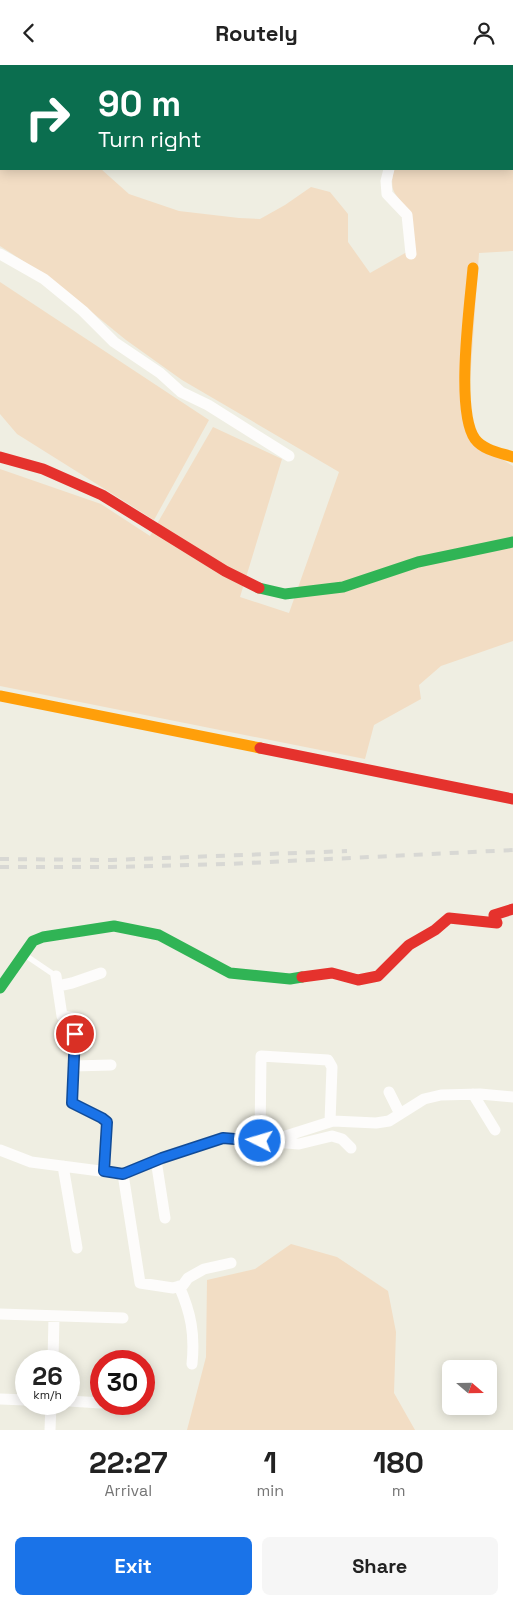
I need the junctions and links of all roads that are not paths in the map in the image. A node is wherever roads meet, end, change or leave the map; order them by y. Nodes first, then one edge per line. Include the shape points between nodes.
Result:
1 (389, 170) edge
2 (0, 254) edge
3 (411, 254) dead end
4 (473, 268) dead end
5 (289, 456) dead end
6 (0, 457) edge
7 (513, 457) edge
8 (513, 542) edge
9 (0, 696) edge
10 (513, 799) edge
11 (513, 909) edge
12 (23, 954) junction
13 (101, 973) dead end
14 (57, 981) junction
15 (0, 988) edge
16 (110, 1065) dead end
17 (73, 1066) junction
18 (389, 1091) dead end
19 (473, 1094) junction
20 (513, 1097) edge
21 (400, 1114) junction
22 (330, 1123) junction
23 (496, 1130) dead end
24 (265, 1141) junction
25 (351, 1148) dead end
26 (0, 1150) edge
27 (156, 1161) junction
28 (63, 1166) junction
29 (104, 1171) junction
30 (123, 1174) junction
31 (165, 1218) dead end
32 (76, 1248) dead end
33 (231, 1263) dead end
34 (179, 1286) junction
35 (0, 1314) edge
36 (54, 1316) junction
37 (123, 1318) dead end
38 (53, 1350) edge
39 (192, 1363) dead end
40 (0, 1399) edge
41 (15, 1400) edge
42 (51, 1415) edge
43 (50, 1430) edge

1 - 3 street via 387,194 406,215
2 - 5 street via 44,279 114,342 160,373 181,392 208,405
4 - 7 street via 466,353 467,419 475,440
6 - 8 street via 43,469 102,495 225,571 262,589 285,594 343,587 418,562
9 - 10 street
11 - 12 street via 494,915 497,923 449,918 436,930 409,945 378,976 358,980 332,973 290,979 230,973 159,935 114,926 42,937 33,941
12 - 14 lane
12 - 15 street
13 - 14 street via 72,983
14 - 17 street via 62,1016 75,1018
16 - 17 street
17 - 29 street via 72,1103 107,1122
18 - 21 street
19 - 20 street
19 - 21 street via 424,1099
19 - 23 street
21 - 22 street via 389,1121 376,1123
22 - 24 street
22 - 24 street via 332,1067 328,1060 261,1056
24 - 25 street via 299,1144 332,1136 342,1139
24 - 27 street via 223,1138
26 - 28 street via 31,1162
27 - 30 street
27 - 31 street
28 - 29 street
28 - 32 street
29 - 30 street
30 - 34 street via 140,1283
33 - 34 street via 204,1269
34 - 39 street via 188,1307 194,1344
35 - 36 street
36 - 37 street
36 - 38 street
40 - 41 street
42 - 43 street

